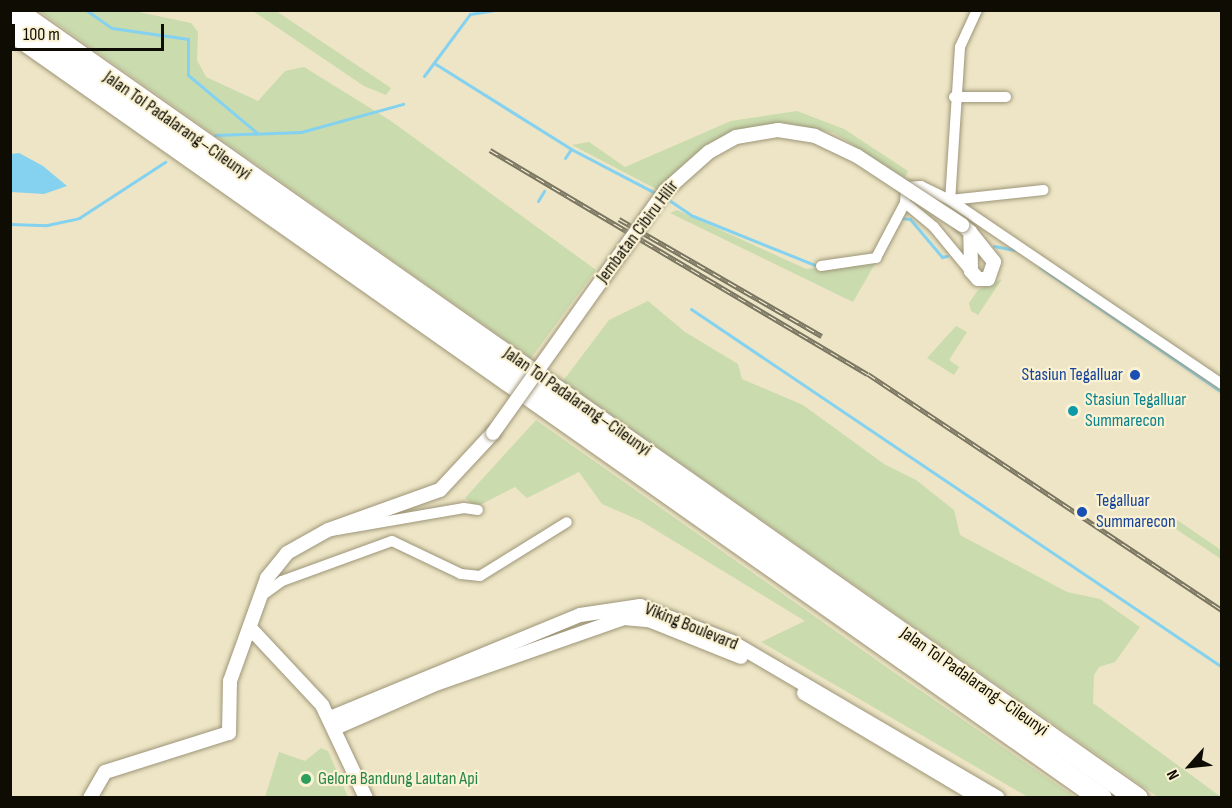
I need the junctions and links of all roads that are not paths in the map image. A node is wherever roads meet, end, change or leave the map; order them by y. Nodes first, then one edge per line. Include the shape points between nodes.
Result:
1 (15, 10) edge
2 (977, 10) edge
3 (10, 30) edge
4 (954, 97) junction
5 (1006, 97) dead end
6 (1043, 190) dead end
7 (950, 200) junction
8 (905, 203) junction
9 (966, 228) junction
10 (990, 257) junction
11 (966, 262) junction
12 (821, 266) dead end
13 (1221, 384) edge
14 (478, 510) dead end
15 (567, 522) dead end
16 (327, 530) junction
17 (260, 597) junction
18 (251, 629) junction
19 (333, 723) junction
20 (90, 798) edge
21 (366, 798) edge
22 (980, 798) edge
23 (998, 798) edge
24 (1101, 798) edge
25 (1137, 798) edge

1 - 25 highway, Jalan Tol Padalarang–Cileunyi
2 - 4 street via 960,47
3 - 24 highway, Jalan Tol Padalarang–Cileunyi
4 - 5 street
4 - 7 street
6 - 7 street
7 - 8 street via 914,185 902,194
7 - 13 street
8 - 11 street
8 - 12 street via 876,258
9 - 10 street, Jembatan Cibiru Hilir
9 - 11 street
9 - 16 street, Jembatan Cibiru Hilir, bridge via 857,156 815,136 778,130 736,137 699,159 665,191 493,434 440,490
10 - 11 street
10 - 11 street via 994,273 984,280 976,278
14 - 16 street
15 - 17 street via 480,576 461,574 392,541 282,581
16 - 17 street, Jembatan Cibiru Hilir via 273,566
17 - 18 street, Jembatan Cibiru Hilir
18 - 19 street
18 - 20 street, Jembatan Cibiru Hilir via 230,681 229,733 105,772
19 - 21 street
19 - 22 street, Viking Boulevard via 599,622 649,620 733,652
19 - 23 street, Viking Boulevard via 580,615 640,606 732,642

